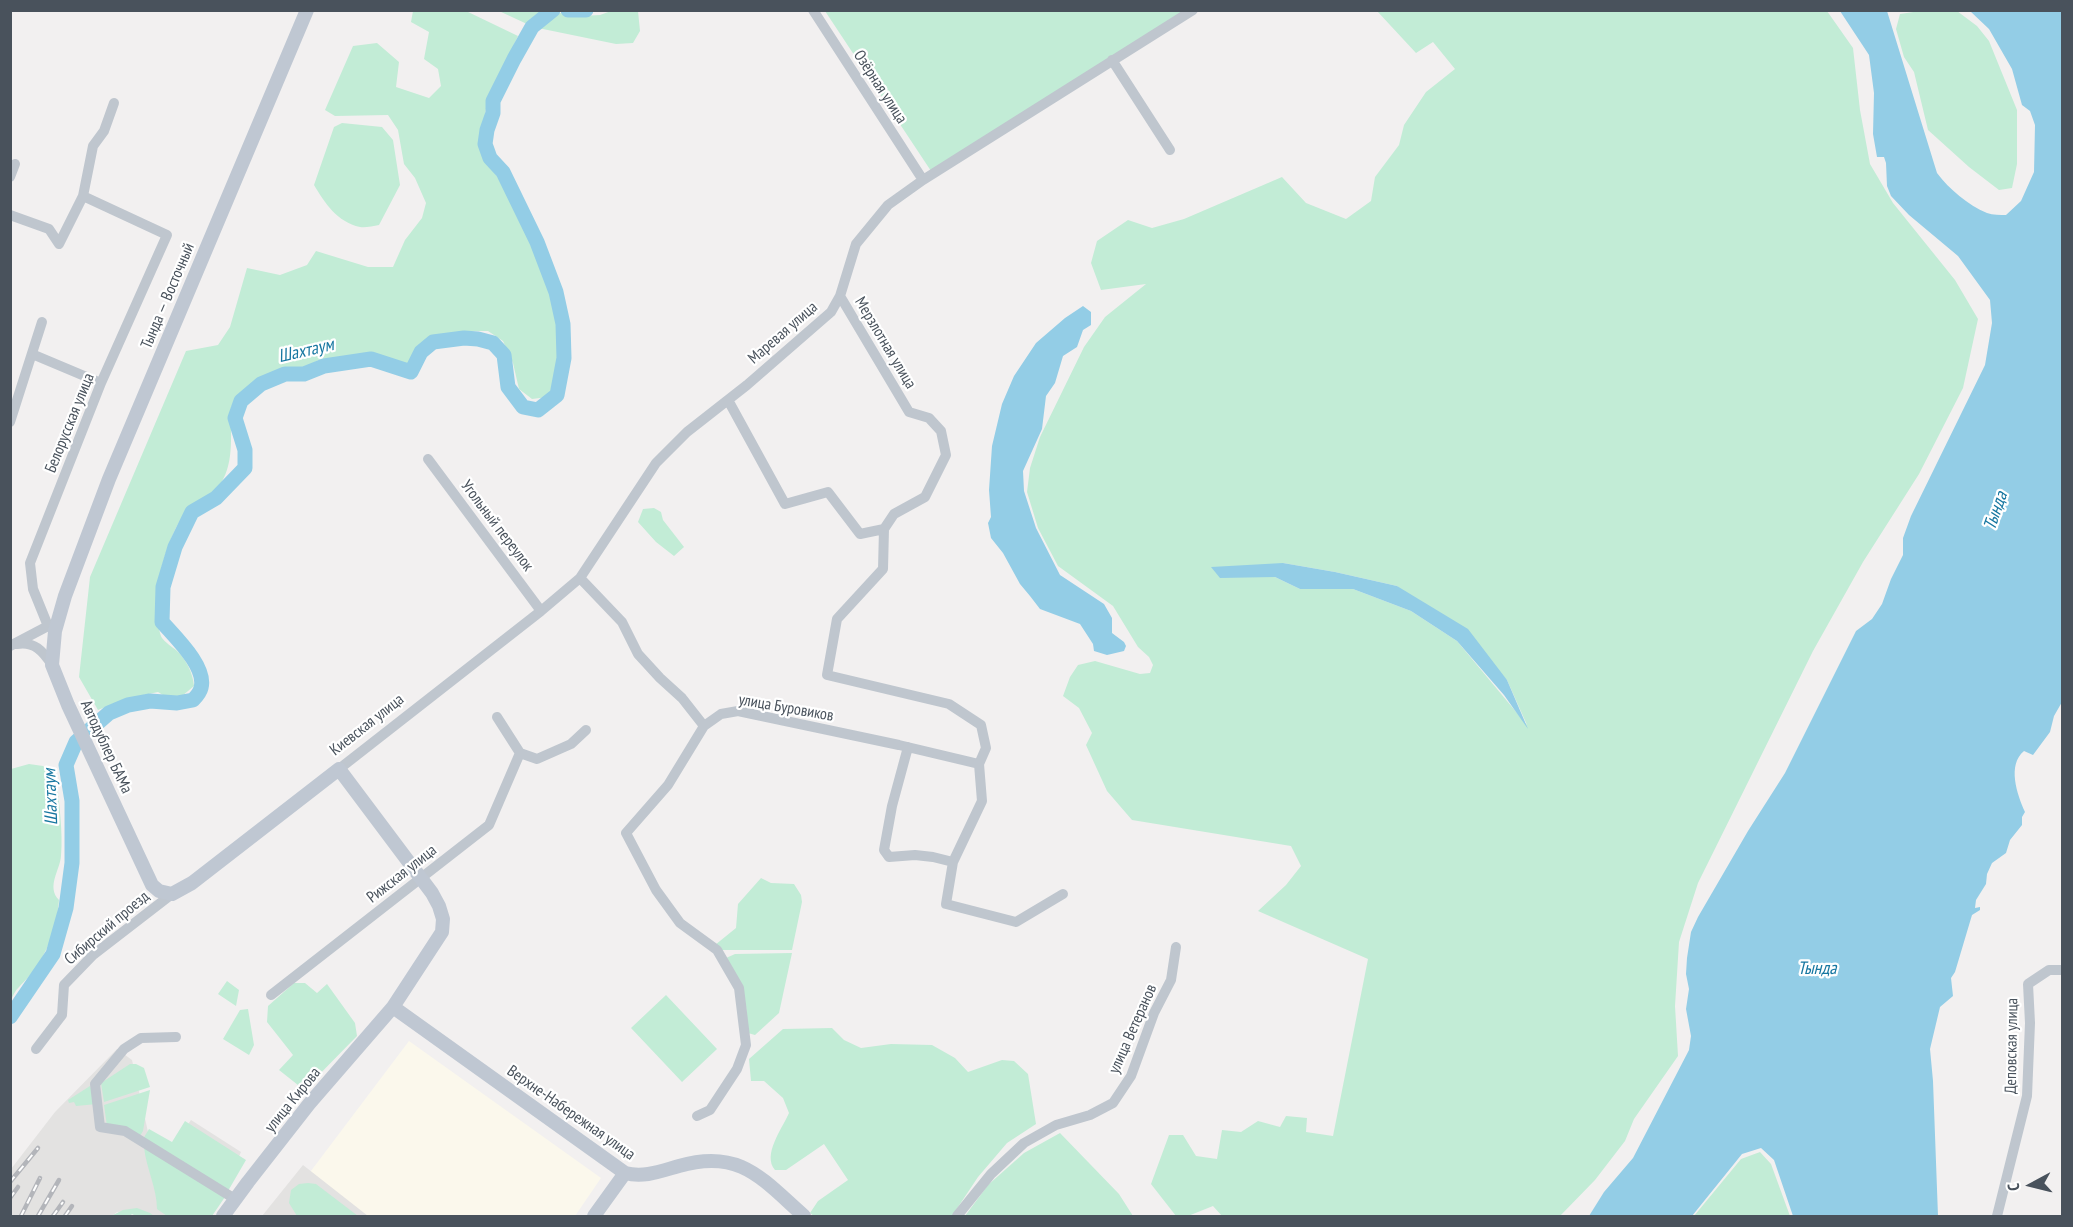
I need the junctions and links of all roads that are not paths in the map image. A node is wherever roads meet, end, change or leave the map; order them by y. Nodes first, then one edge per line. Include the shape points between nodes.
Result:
1 (307, 10) edge
2 (813, 10) edge
3 (1192, 10) edge
4 (1112, 60) junction
5 (114, 103) dead end
6 (1170, 150) dead end
7 (15, 164) dead end
8 (10, 177) edge
9 (923, 180) junction
10 (83, 196) junction
11 (10, 215) edge
12 (840, 296) junction
13 (42, 322) dead end
14 (32, 354) junction
15 (101, 383) junction
16 (728, 400) junction
17 (13, 403) edge
18 (10, 422) edge
19 (428, 459) dead end
20 (884, 529) junction
21 (580, 578) junction
22 (65, 596) junction
23 (541, 611) junction
24 (48, 626) junction
25 (11, 645) edge
26 (52, 665) junction
27 (497, 717) dead end
28 (704, 726) junction
29 (586, 730) dead end
30 (908, 747) junction
31 (520, 753) junction
32 (979, 764) junction
33 (339, 768) junction
34 (953, 862) junction
35 (421, 878) junction
36 (172, 894) junction
37 (1063, 894) dead end
38 (1176, 947) dead end
39 (2062, 970) edge
40 (271, 995) dead end
41 (393, 1007) junction
42 (176, 1037) dead end
43 (36, 1049) dead end
44 (697, 1116) dead end
45 (625, 1173) junction
46 (235, 1199) junction
47 (224, 1216) edge
48 (594, 1216) edge
49 (804, 1216) edge
50 (957, 1216) edge
51 (1997, 1216) edge

1 - 22 street, Тында — Восточный via 113,468
2 - 9 street, Озёрная улица
3 - 4 street, Маревая улица
4 - 6 street
4 - 9 street, Маревая улица
5 - 10 street via 93,146
7 - 8 street
9 - 12 street, Маревая улица via 888,205 856,244
10 - 11 street via 59,244 49,229
10 - 15 street, Белорусская улица via 167,235
12 - 16 street, Маревая улица via 831,312
12 - 20 street, Мерзлотная улица via 909,412 929,418 941,431 946,455 925,497 894,514
13 - 14 street
14 - 15 street
14 - 17 street
15 - 24 street, Белорусская улица via 30,563 33,589
16 - 20 street via 784,504 828,492 860,534
16 - 21 street, Маревая улица via 656,463
17 - 18 street
19 - 23 street, Угольный переулок
20 - 32 street via 883,569 837,619 827,675 949,704 981,725 986,748
21 - 23 street, Киевская улица
21 - 28 street via 622,622 638,654
22 - 24 street
22 - 26 street, Автодублер БАМа via 55,631
23 - 33 street, Киевская улица
24 - 25 street
24 - 26 street
25 - 26 street via 35,646
26 - 36 street, Автодублер БАМа via 152,885
27 - 31 street
28 - 30 street, улица Буровиков via 721,714 738,711
28 - 44 street via 668,785 626,833 656,890 680,923 717,950 739,988 746,1045 737,1069 711,1110
29 - 31 street via 571,744 537,759
30 - 32 street, улица Буровиков
30 - 34 street via 884,850 889,858 915,855
31 - 35 street, Рижская улица via 489,825
32 - 34 street via 982,801
33 - 35 street, улица Кирова
33 - 36 street, Киевская улица via 192,883
34 - 37 street via 946,904 1016,922
35 - 40 street, Рижская улица
35 - 41 street, улица Кирова via 439,906 442,932
36 - 43 street, Сибирский проезд via 93,955 64,984 62,1015
38 - 50 street, улица Ветеранов via 1171,980 1131,1076 1113,1102 1024,1143 991,1174
39 - 51 street, Деповская улица via 2049,970 2028,984 2027,1096
41 - 45 street, Верхне-Набережная улица
41 - 46 street, улица Кирова via 309,1104
42 - 46 street via 141,1038 124,1049 95,1084 100,1127 125,1131
45 - 48 street
45 - 49 street, Верхне-Набережная улица via 646,1175 685,1164 731,1162 759,1177
46 - 47 street, улица Кирова

